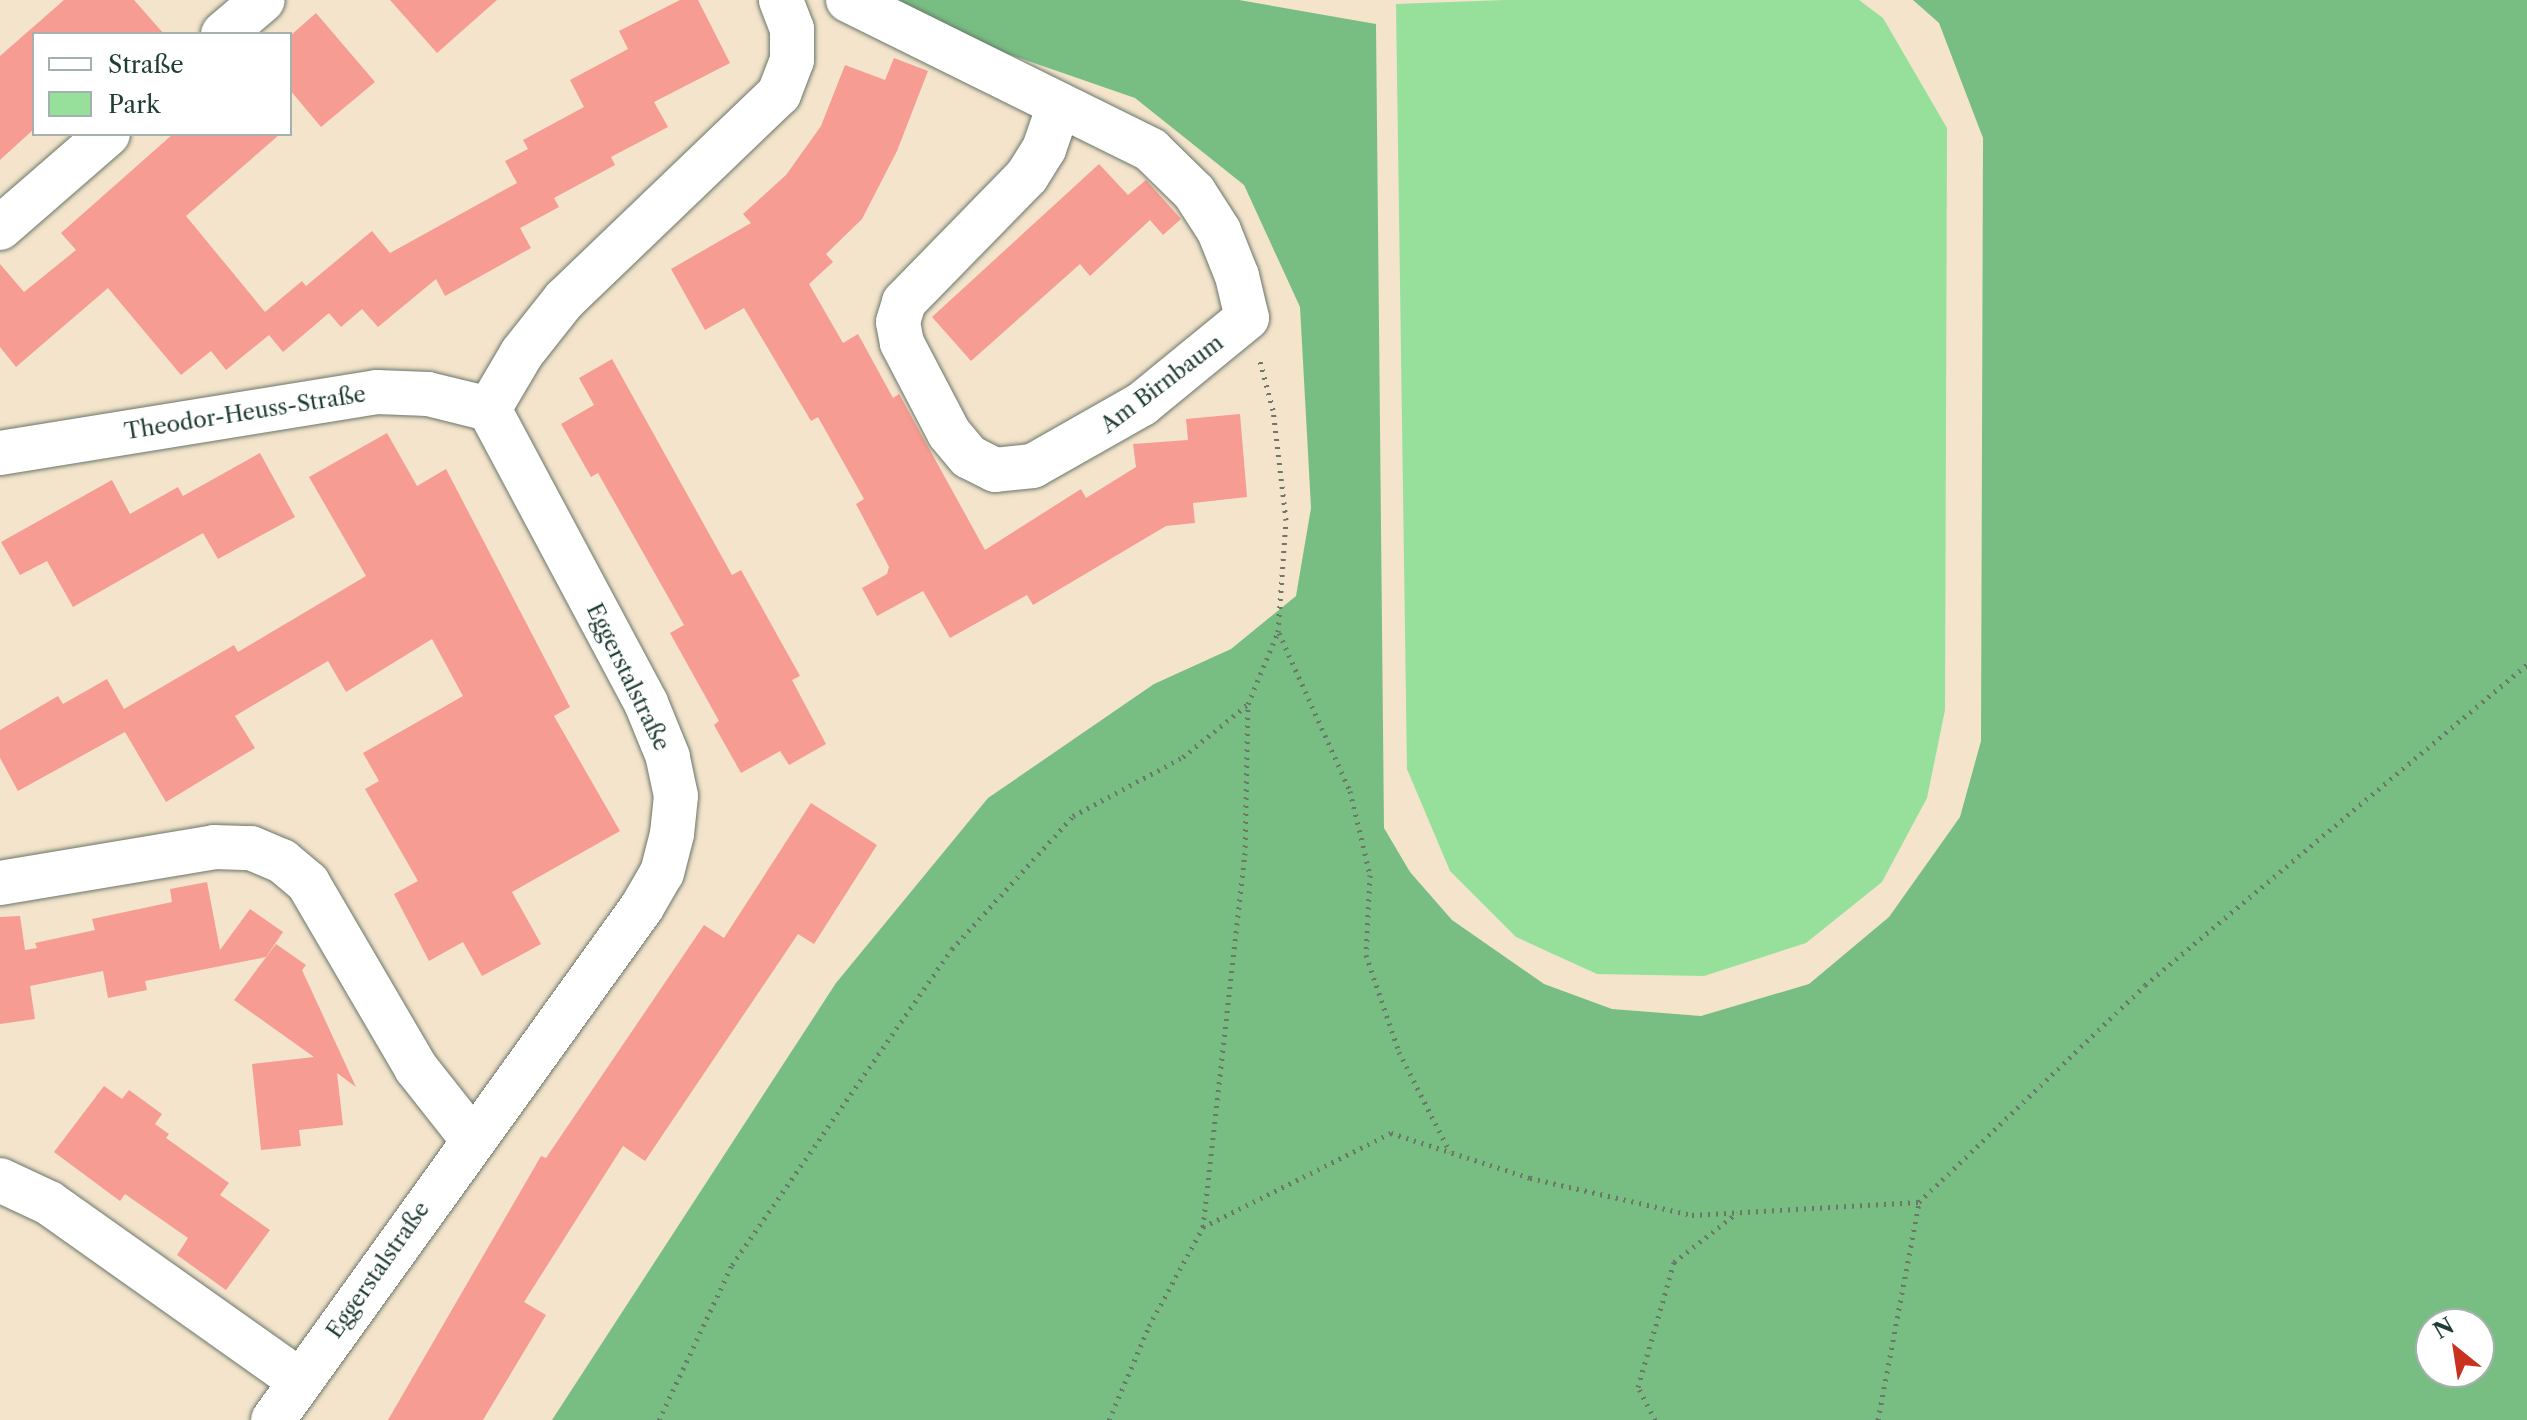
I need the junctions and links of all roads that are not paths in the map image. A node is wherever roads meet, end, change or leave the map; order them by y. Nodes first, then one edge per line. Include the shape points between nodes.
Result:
1 (263, 0) edge
2 (781, 0) edge
3 (848, 0) edge
4 (225, 32) edge
5 (1058, 108) junction
6 (106, 136) edge
7 (0, 228) edge
8 (489, 409) junction
9 (0, 453) edge
10 (0, 883) edge
11 (472, 1139) junction
12 (0, 1180) edge
13 (300, 1381) junction
14 (273, 1420) edge

1 - 4 street
2 - 8 street via 792,29 792,60 779,94 564,300 522,353
3 - 5 street
5 - 5 street, Am Birnbaum via 1044,149 1027,176 904,302 898,322 902,343 942,420 969,457 995,470 1033,466 1066,450 1142,404 1247,318 1219,231 1194,192 1151,150
6 - 7 street
8 - 9 street, Theodor-Heuss-Straße via 428,394 377,392
8 - 11 street, Eggerstalstraße via 646,703 668,757 676,796 672,834 655,884
10 - 11 street via 214,847 251,848 282,861 308,883 416,1068
11 - 13 street, Eggerstalstraße
12 - 13 street via 61,1211
13 - 14 street, Eggerstalstraße

